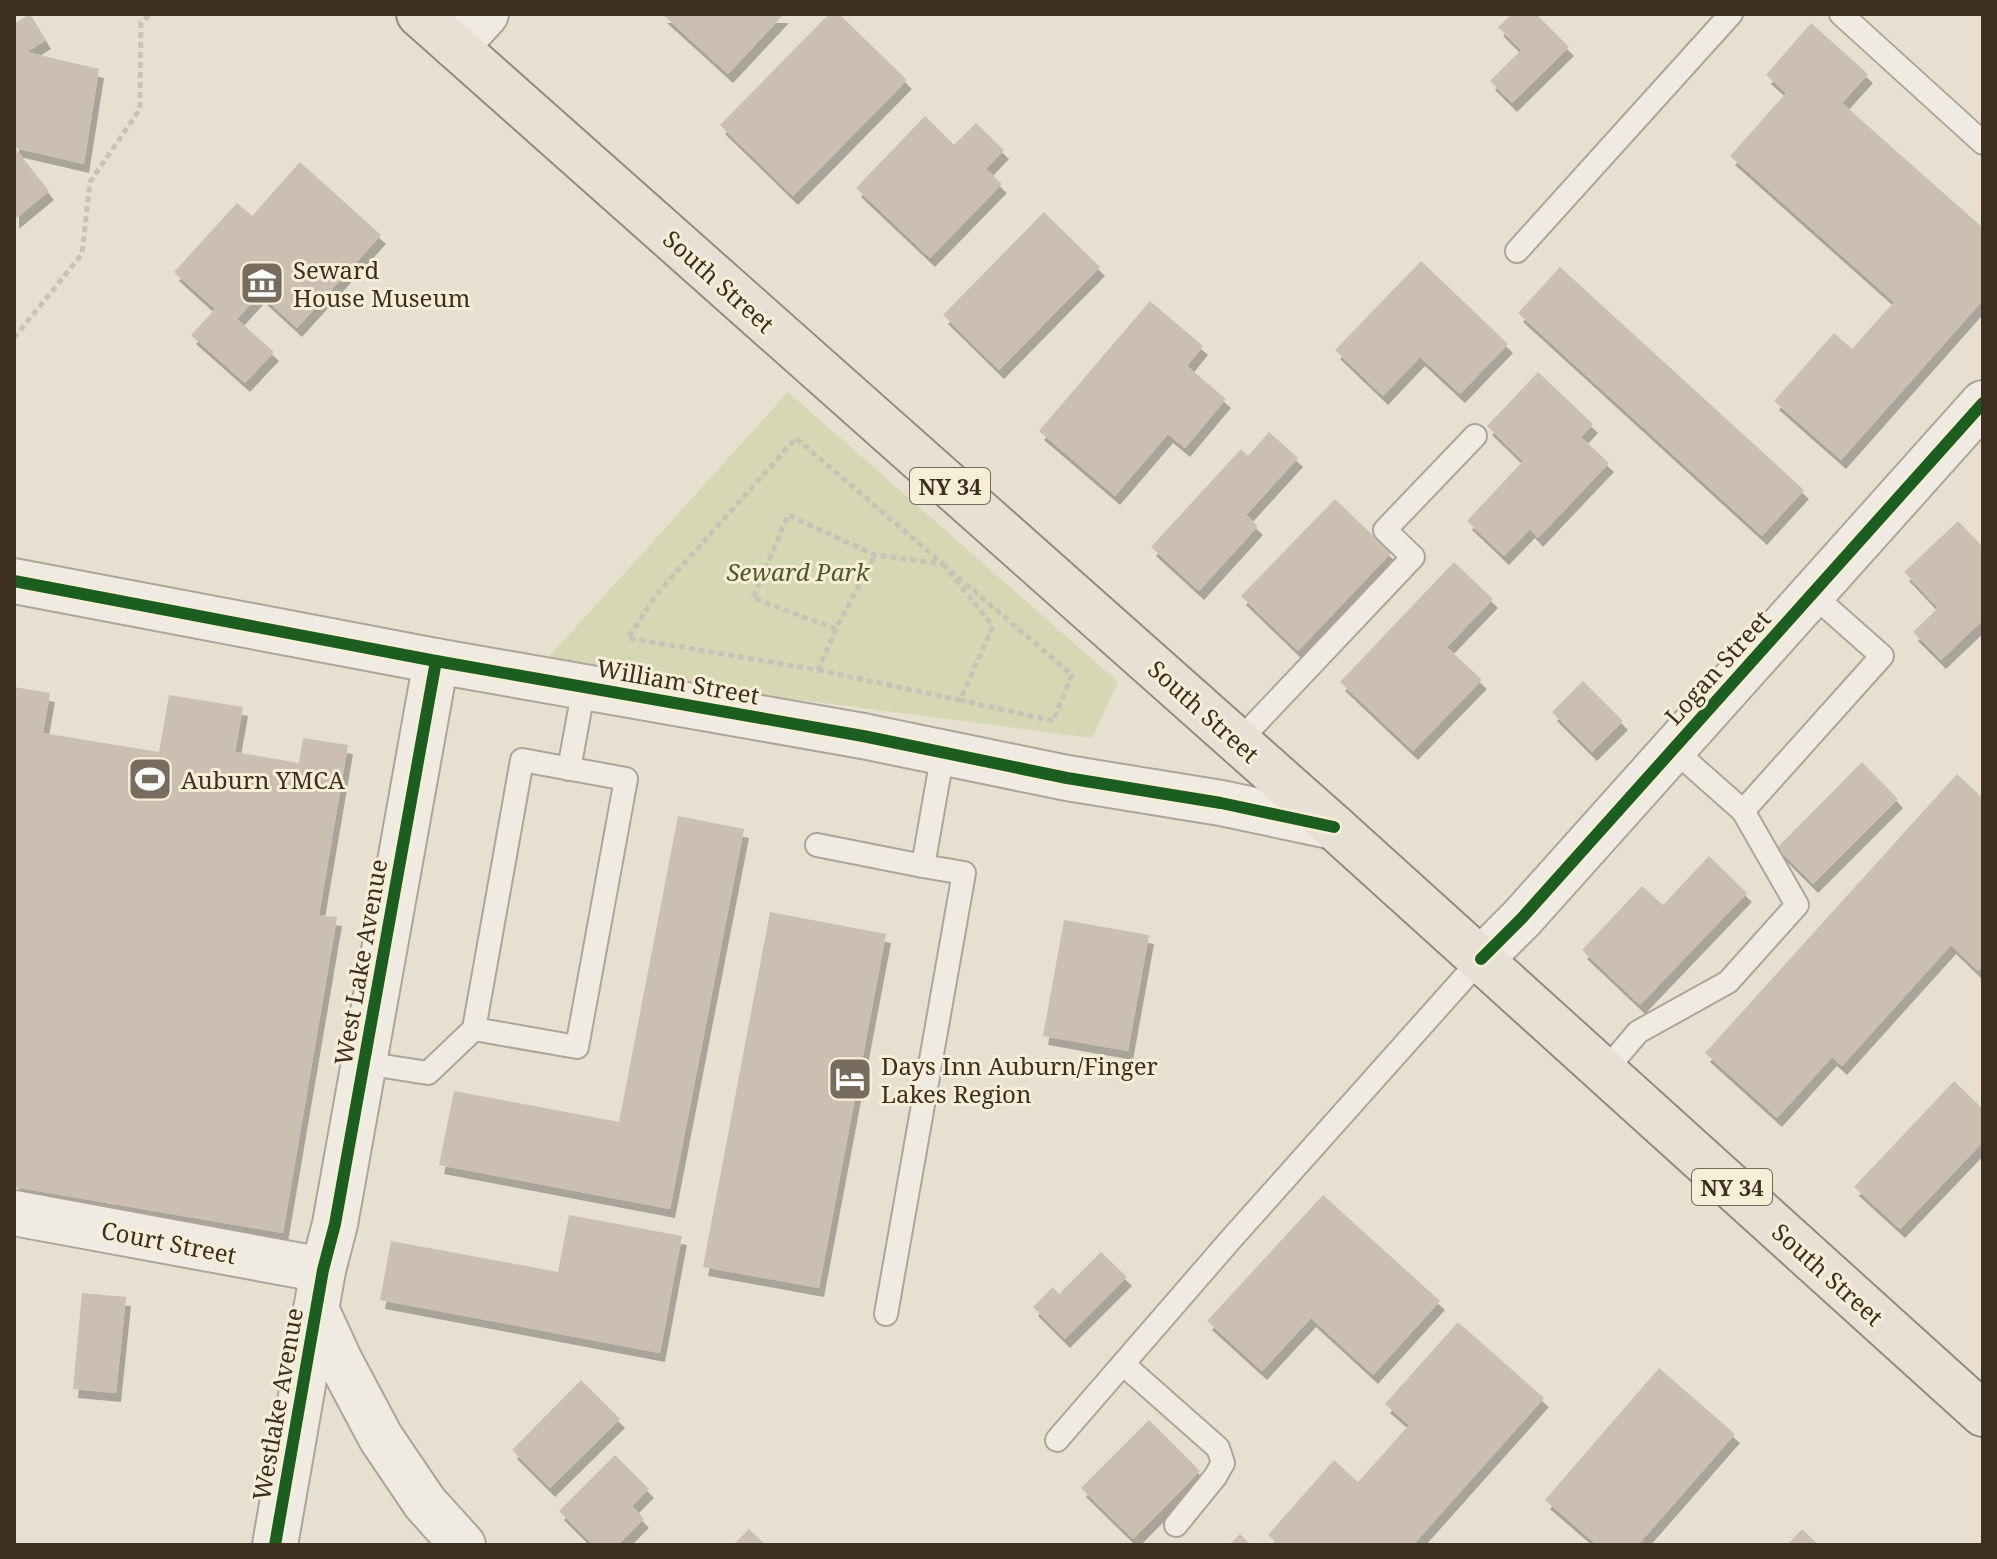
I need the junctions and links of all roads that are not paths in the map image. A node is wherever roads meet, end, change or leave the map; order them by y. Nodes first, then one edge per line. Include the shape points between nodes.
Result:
1 (419, 14) edge
2 (486, 14) edge
3 (1731, 14) edge
4 (1841, 14) edge
5 (456, 47) junction
6 (1983, 143) edge
7 (1517, 251) dead end
8 (1983, 403) edge
9 (1475, 436) dead end
10 (14, 581) edge
11 (1812, 594) junction
12 (436, 661) junction
13 (584, 687) junction
14 (1238, 742) junction
15 (1673, 749) junction
16 (943, 752) junction
17 (569, 769) junction
18 (1743, 811) junction
19 (1334, 827) junction
20 (817, 845) dead end
21 (923, 866) junction
22 (1481, 959) junction
23 (474, 1029) junction
24 (364, 1063) junction
25 (1605, 1071) junction
26 (14, 1213) edge
27 (320, 1290) junction
28 (886, 1314) dead end
29 (1123, 1364) junction
30 (1983, 1414) edge
31 (1057, 1440) dead end
32 (1176, 1525) dead end
33 (275, 1545) edge
34 (463, 1545) edge

1 - 5 main road, South Street / NY 34
2 - 5 street
3 - 7 lane
4 - 6 lane
5 - 14 main road, South Street / NY 34
8 - 11 street, Logan Street
9 - 14 lane via 1385,530 1413,557
10 - 12 street, William Street
11 - 15 street, Logan Street
11 - 18 lane via 1882,656
12 - 13 street, William Street
12 - 24 street, West Lake Avenue
13 - 16 street, William Street
13 - 17 lane
14 - 19 main road, South Street / NY 34
15 - 18 lane
15 - 22 street, Logan Street
16 - 19 street, William Street
16 - 21 lane
17 - 23 lane via 522,760
17 - 23 lane via 626,779 577,1047
18 - 25 lane via 1797,905 1728,982 1638,1032
19 - 22 main road, South Street / NY 34
20 - 21 lane
21 - 28 lane via 964,873
22 - 25 main road, South Street / NY 34
22 - 29 lane
23 - 24 lane via 428,1073
24 - 27 street, West Lake Avenue
25 - 30 main road, South Street / NY 34
26 - 27 street, Court Street
27 - 33 street, Westlake Avenue
27 - 34 street via 340,1361 381,1438 425,1503
29 - 31 lane
29 - 32 lane via 1218,1448 1223,1463

